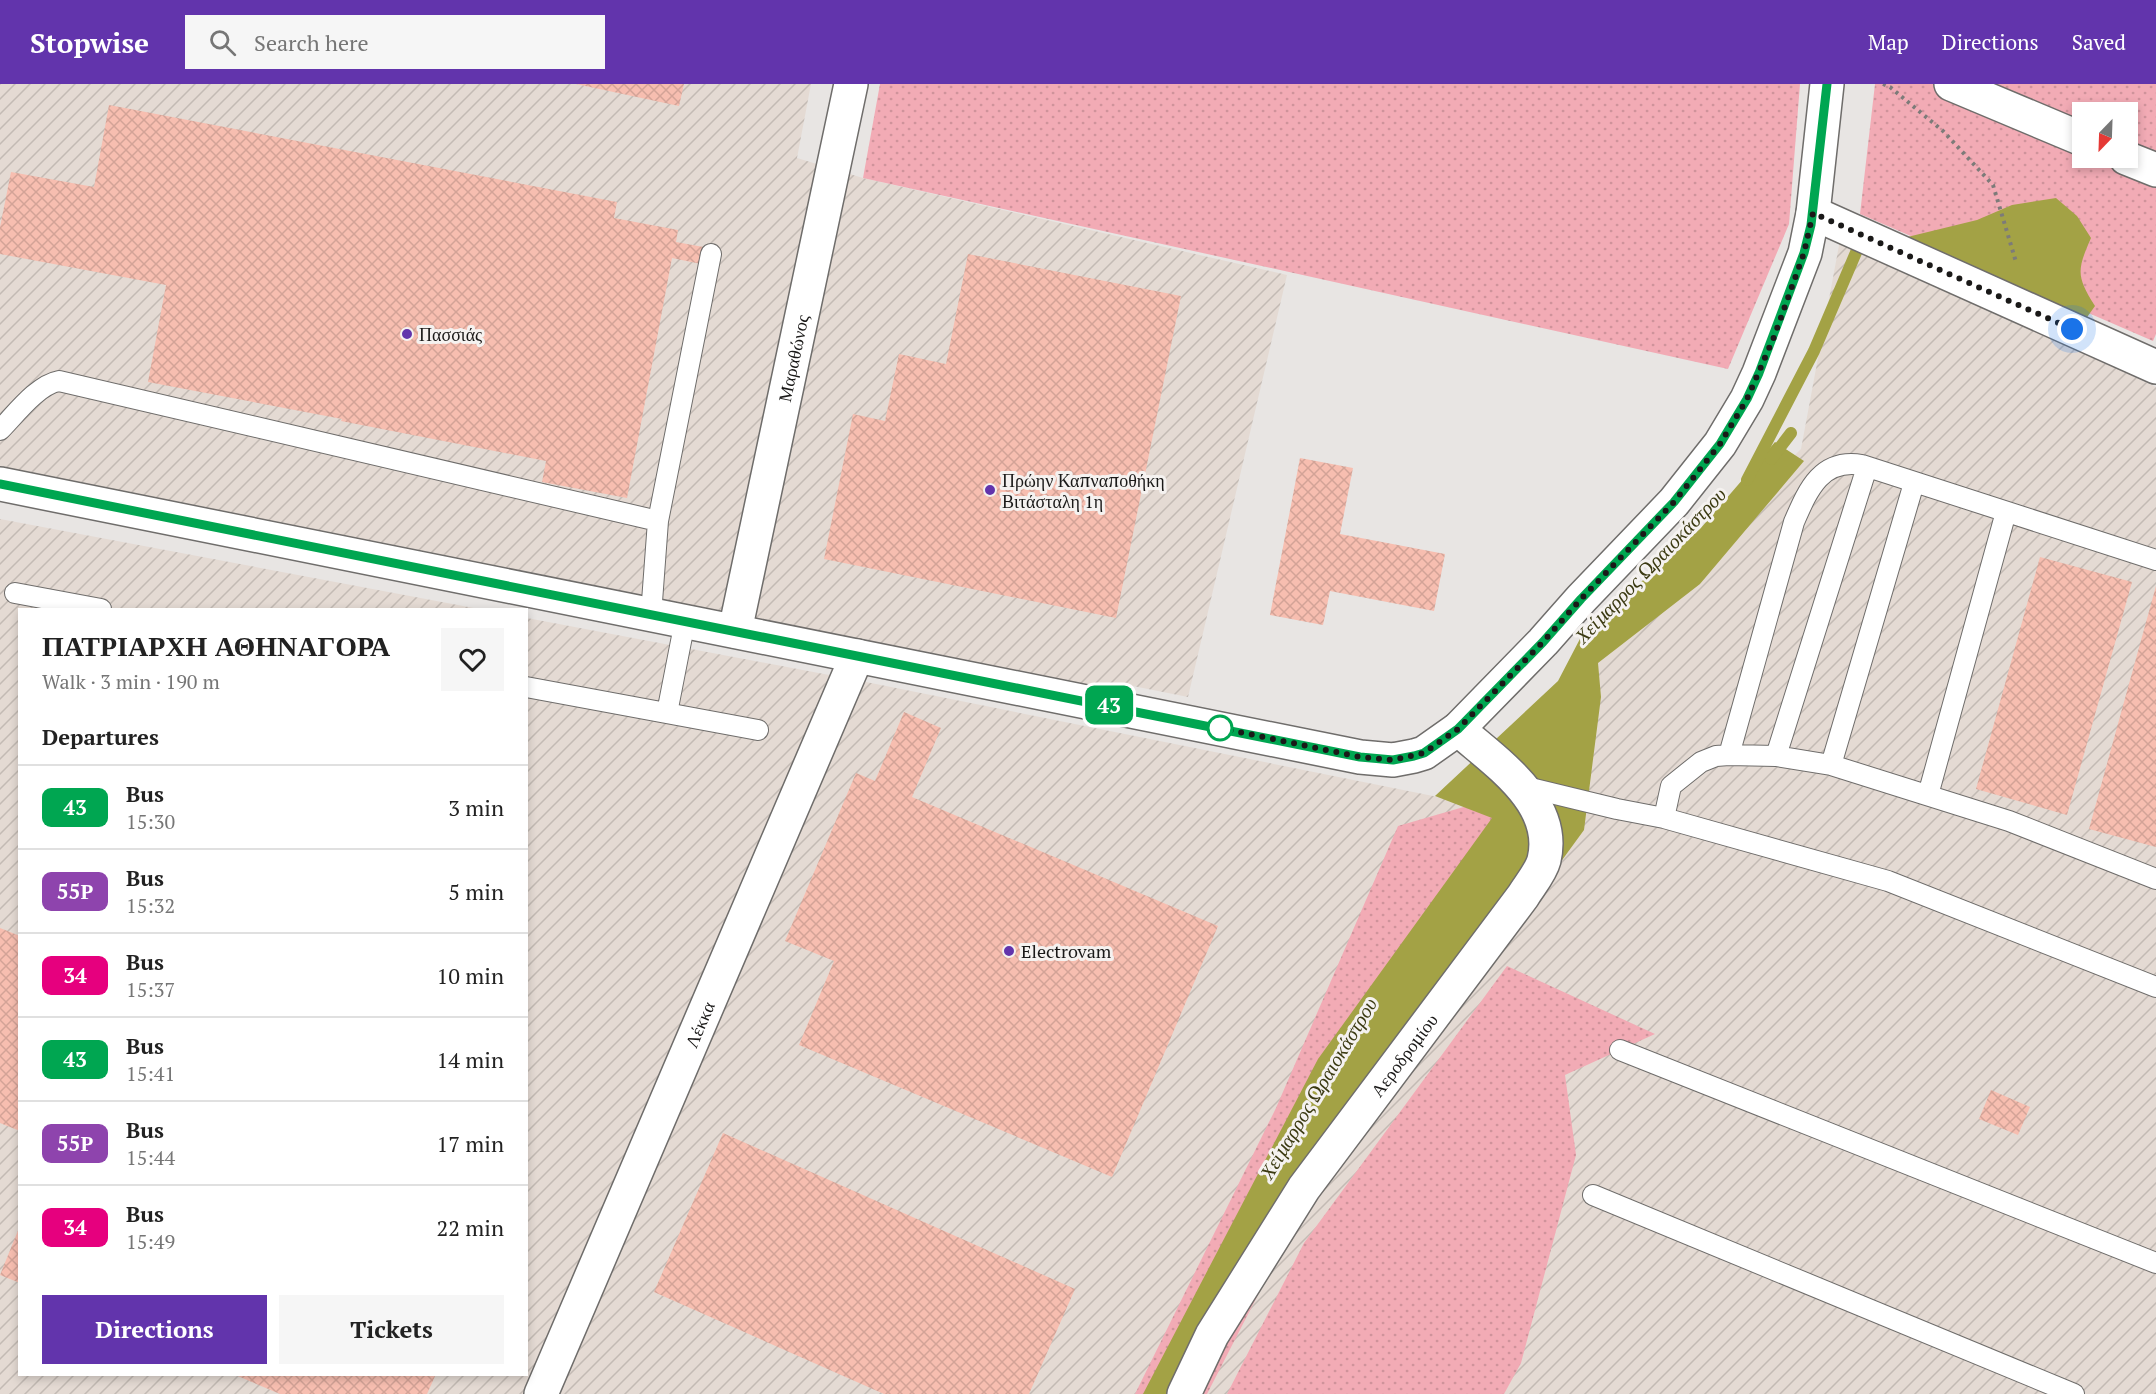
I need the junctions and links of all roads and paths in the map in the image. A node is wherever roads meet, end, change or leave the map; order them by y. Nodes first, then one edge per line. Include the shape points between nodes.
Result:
1 (851, 84) edge
2 (1827, 84) edge
3 (1883, 84) edge
4 (1951, 84) edge
5 (2072, 135) edge
6 (2138, 163) edge
7 (2156, 170) edge
8 (1813, 213) junction
9 (711, 254) dead end
10 (2030, 310) junction
11 (2156, 367) edge
12 (0, 430) edge
13 (1867, 467) junction
14 (1914, 483) junction
15 (0, 484) edge
16 (2006, 512) junction
17 (658, 521) junction
18 (2156, 561) edge
19 (15, 593) dead end
20 (96, 608) edge
21 (651, 615) junction
22 (685, 621) junction
23 (735, 631) junction
24 (857, 656) junction
25 (528, 687) edge
26 (667, 713) junction
27 (1458, 729) junction
28 (758, 730) dead end
29 (1729, 755) junction
30 (1776, 756) junction
31 (1831, 765) junction
32 (1522, 786) junction
33 (1928, 795) junction
34 (1664, 818) junction
35 (2156, 879) edge
36 (2156, 987) edge
37 (1620, 1050) dead end
38 (1593, 1195) dead end
39 (2156, 1263) edge
40 (541, 1394) edge
41 (1184, 1394) edge
42 (2074, 1394) edge

1 - 23 street, Μαραθώνος
2 - 8 street
3 - 10 path via 1943,131 1994,185
4 - 5 street
6 - 7 street
8 - 10 street
8 - 27 street via 1804,253 1774,337 1747,399 1720,444 1674,502
9 - 17 lane
10 - 11 street
12 - 17 lane via 45,386 67,382
13 - 14 lane
13 - 29 lane via 1850,463 1828,470 1812,486 1796,518
13 - 30 lane
14 - 16 lane
14 - 31 lane
15 - 21 street
16 - 18 lane
16 - 33 lane
17 - 21 lane
19 - 20 lane
21 - 22 street
22 - 23 street
22 - 26 lane
23 - 24 street
24 - 27 street via 1380,759 1424,753
24 - 40 street, Λέκκα
25 - 26 lane
26 - 28 lane
27 - 32 street, Αεροδρομίου
29 - 30 lane
29 - 34 lane via 1701,762 1671,786
30 - 31 lane
31 - 33 lane
32 - 34 lane
32 - 41 street, Αεροδρομίου via 1537,809 1545,834 1544,861 1523,896 1304,1188 1212,1335
33 - 35 lane via 2009,821
34 - 36 lane via 1888,882
37 - 39 lane
38 - 42 lane

